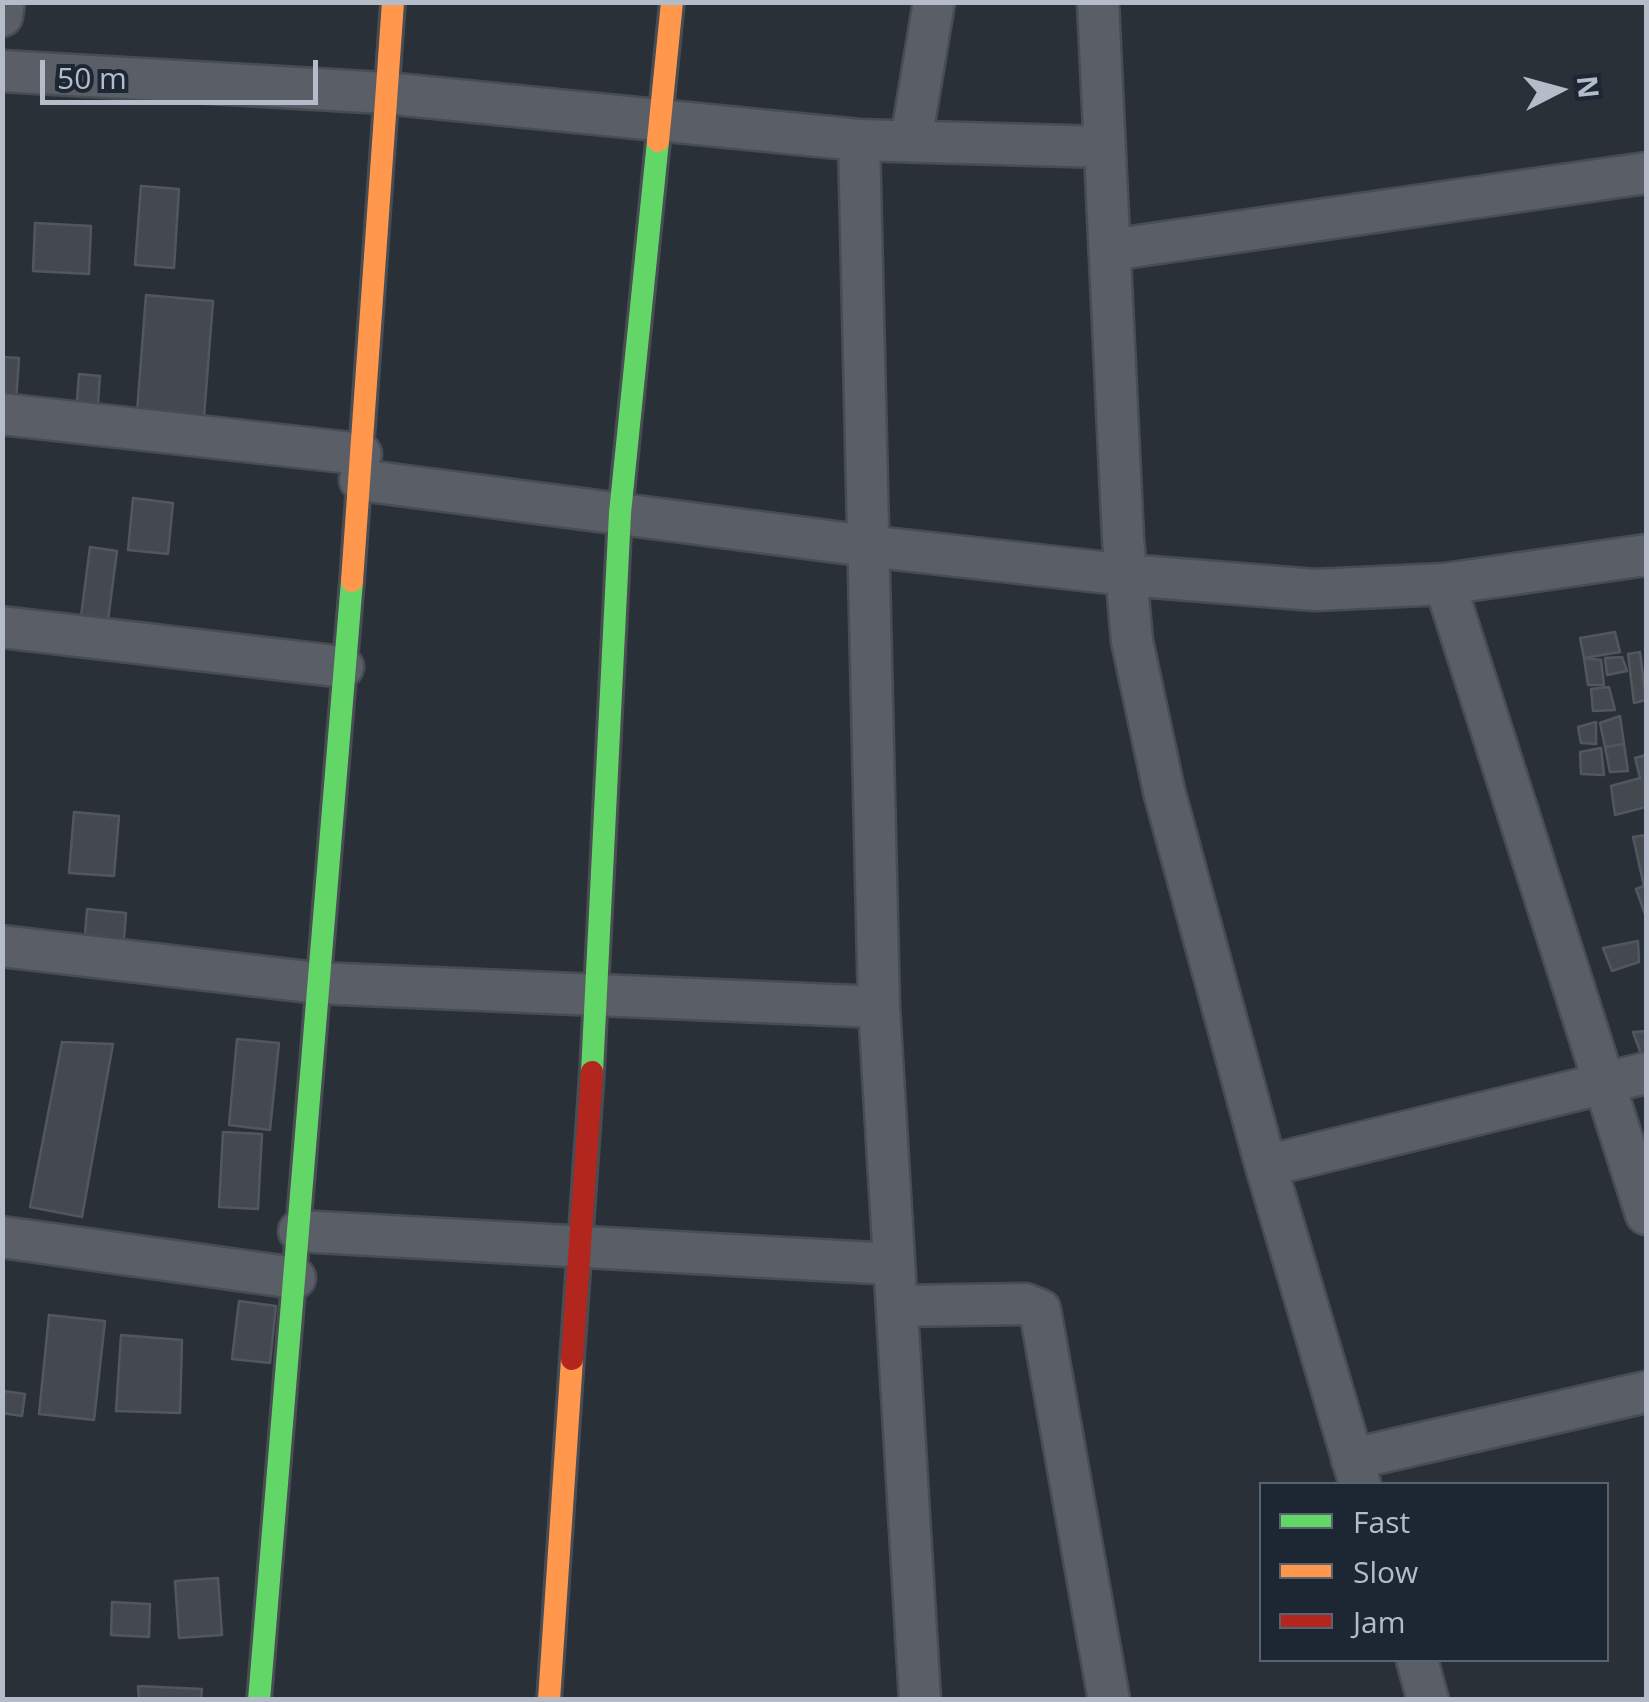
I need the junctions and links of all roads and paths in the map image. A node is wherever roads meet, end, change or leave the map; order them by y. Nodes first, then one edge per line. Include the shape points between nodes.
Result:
1 (4, 2) edge
2 (392, 2) edge
3 (672, 2) edge
4 (934, 2) edge
5 (1098, 2) edge
6 (2, 16) edge
7 (2, 71) edge
8 (385, 93) junction
9 (658, 120) junction
10 (859, 140) junction
11 (911, 141) junction
12 (1104, 148) junction
13 (1646, 173) edge
14 (1110, 250) junction
15 (2, 414) edge
16 (361, 467) junction
17 (620, 513) junction
18 (867, 546) junction
19 (1646, 556) edge
20 (1128, 575) junction
21 (1445, 584) junction
22 (2, 627) edge
23 (343, 667) junction
24 (2, 946) edge
25 (317, 983) junction
26 (597, 996) junction
27 (879, 1008) junction
28 (1646, 1073) edge
29 (1607, 1083) junction
30 (1266, 1166) junction
31 (1646, 1214) edge
32 (299, 1231) junction
33 (2, 1237) edge
34 (582, 1246) junction
35 (892, 1264) junction
36 (295, 1278) junction
37 (896, 1306) junction
38 (1646, 1392) edge
39 (1356, 1472) edge
40 (1418, 1662) edge
41 (259, 1700) edge
42 (549, 1700) edge
43 (920, 1700) edge
44 (1108, 1700) edge
45 (1428, 1700) edge

1 - 6 street
2 - 8 street
3 - 9 street
4 - 11 street
5 - 12 street
7 - 8 street
8 - 9 street
8 - 16 street
9 - 10 street
9 - 17 street
10 - 11 street
10 - 18 street
11 - 12 street
12 - 14 street
13 - 14 street
14 - 20 street
15 - 16 street
16 - 17 street
16 - 23 street
17 - 18 street
17 - 26 street
18 - 20 street
18 - 27 street
19 - 21 street
20 - 21 street via 1315,590
20 - 30 street via 1132,641 1160,775
21 - 29 street
22 - 23 street
23 - 25 street
24 - 25 street
25 - 26 street
25 - 32 street
26 - 27 street
26 - 34 street
27 - 35 street
28 - 29 street
29 - 30 street
29 - 31 street
30 - 39 street
32 - 34 street
32 - 36 street
33 - 36 street
34 - 35 street
34 - 42 street
35 - 37 street
36 - 41 street
37 - 43 street
37 - 44 street via 1026,1304 1040,1310
38 - 39 street
40 - 45 street

